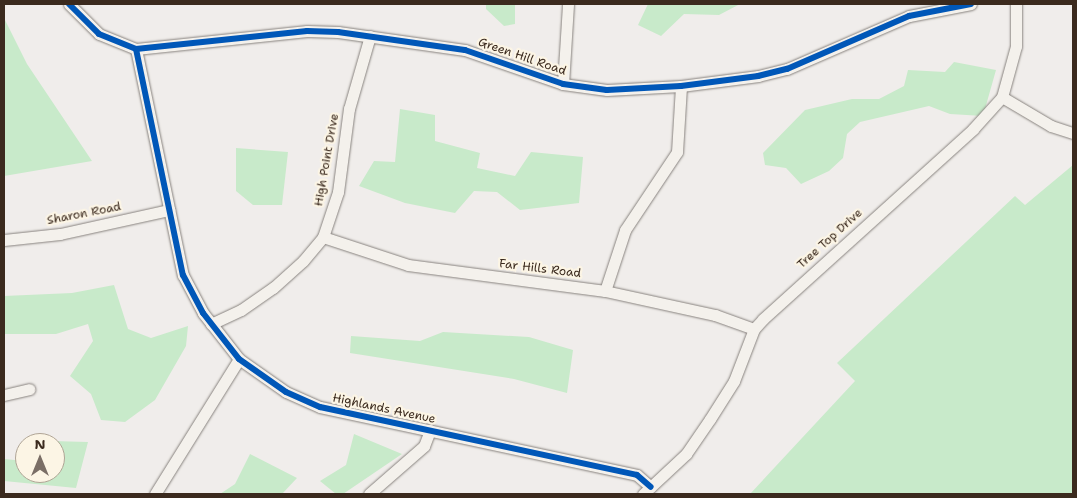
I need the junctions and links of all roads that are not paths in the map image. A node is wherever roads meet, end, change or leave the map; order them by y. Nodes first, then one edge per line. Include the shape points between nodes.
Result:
1 (69, 4) edge
2 (568, 4) edge
3 (971, 4) edge
4 (1016, 4) edge
5 (370, 36) junction
6 (136, 48) junction
7 (563, 84) junction
8 (681, 86) junction
9 (1002, 97) junction
10 (1073, 133) edge
11 (169, 210) junction
12 (323, 237) junction
13 (4, 240) edge
14 (605, 291) junction
15 (210, 324) junction
16 (754, 329) junction
17 (240, 359) junction
18 (29, 389) dead end
19 (4, 395) edge
20 (430, 430) junction
21 (646, 491) edge
22 (155, 494) edge
23 (368, 494) edge

1 - 6 street, Green Hill Road via 99,34
2 - 7 street
3 - 8 street, Green Hill Road via 909,16 787,69
4 - 9 street, Tree Top Drive via 1016,46
5 - 6 street, Green Hill Road via 307,32
5 - 7 street, Green Hill Road via 465,50
5 - 12 street, High Point Drive via 349,109 338,192
6 - 11 street, Highlands Avenue
7 - 8 street, Green Hill Road via 607,90
8 - 14 street via 677,152 625,230
9 - 10 street via 1051,126
9 - 16 street, Tree Top Drive via 973,129
11 - 13 street, Sharon Road via 60,234
11 - 15 street, Highlands Avenue via 183,275
12 - 14 street, Far Hills Road via 408,265
12 - 15 street, High Point Drive via 303,262 273,288 240,310
14 - 16 street, Far Hills Road via 715,315
15 - 17 street, Highlands Avenue
16 - 21 street, Tree Top Drive via 734,381 710,419 686,454
17 - 20 street, Highlands Avenue via 286,392 320,407
17 - 22 street
18 - 19 street
20 - 21 street, Highlands Avenue via 637,475
20 - 23 street via 424,446

